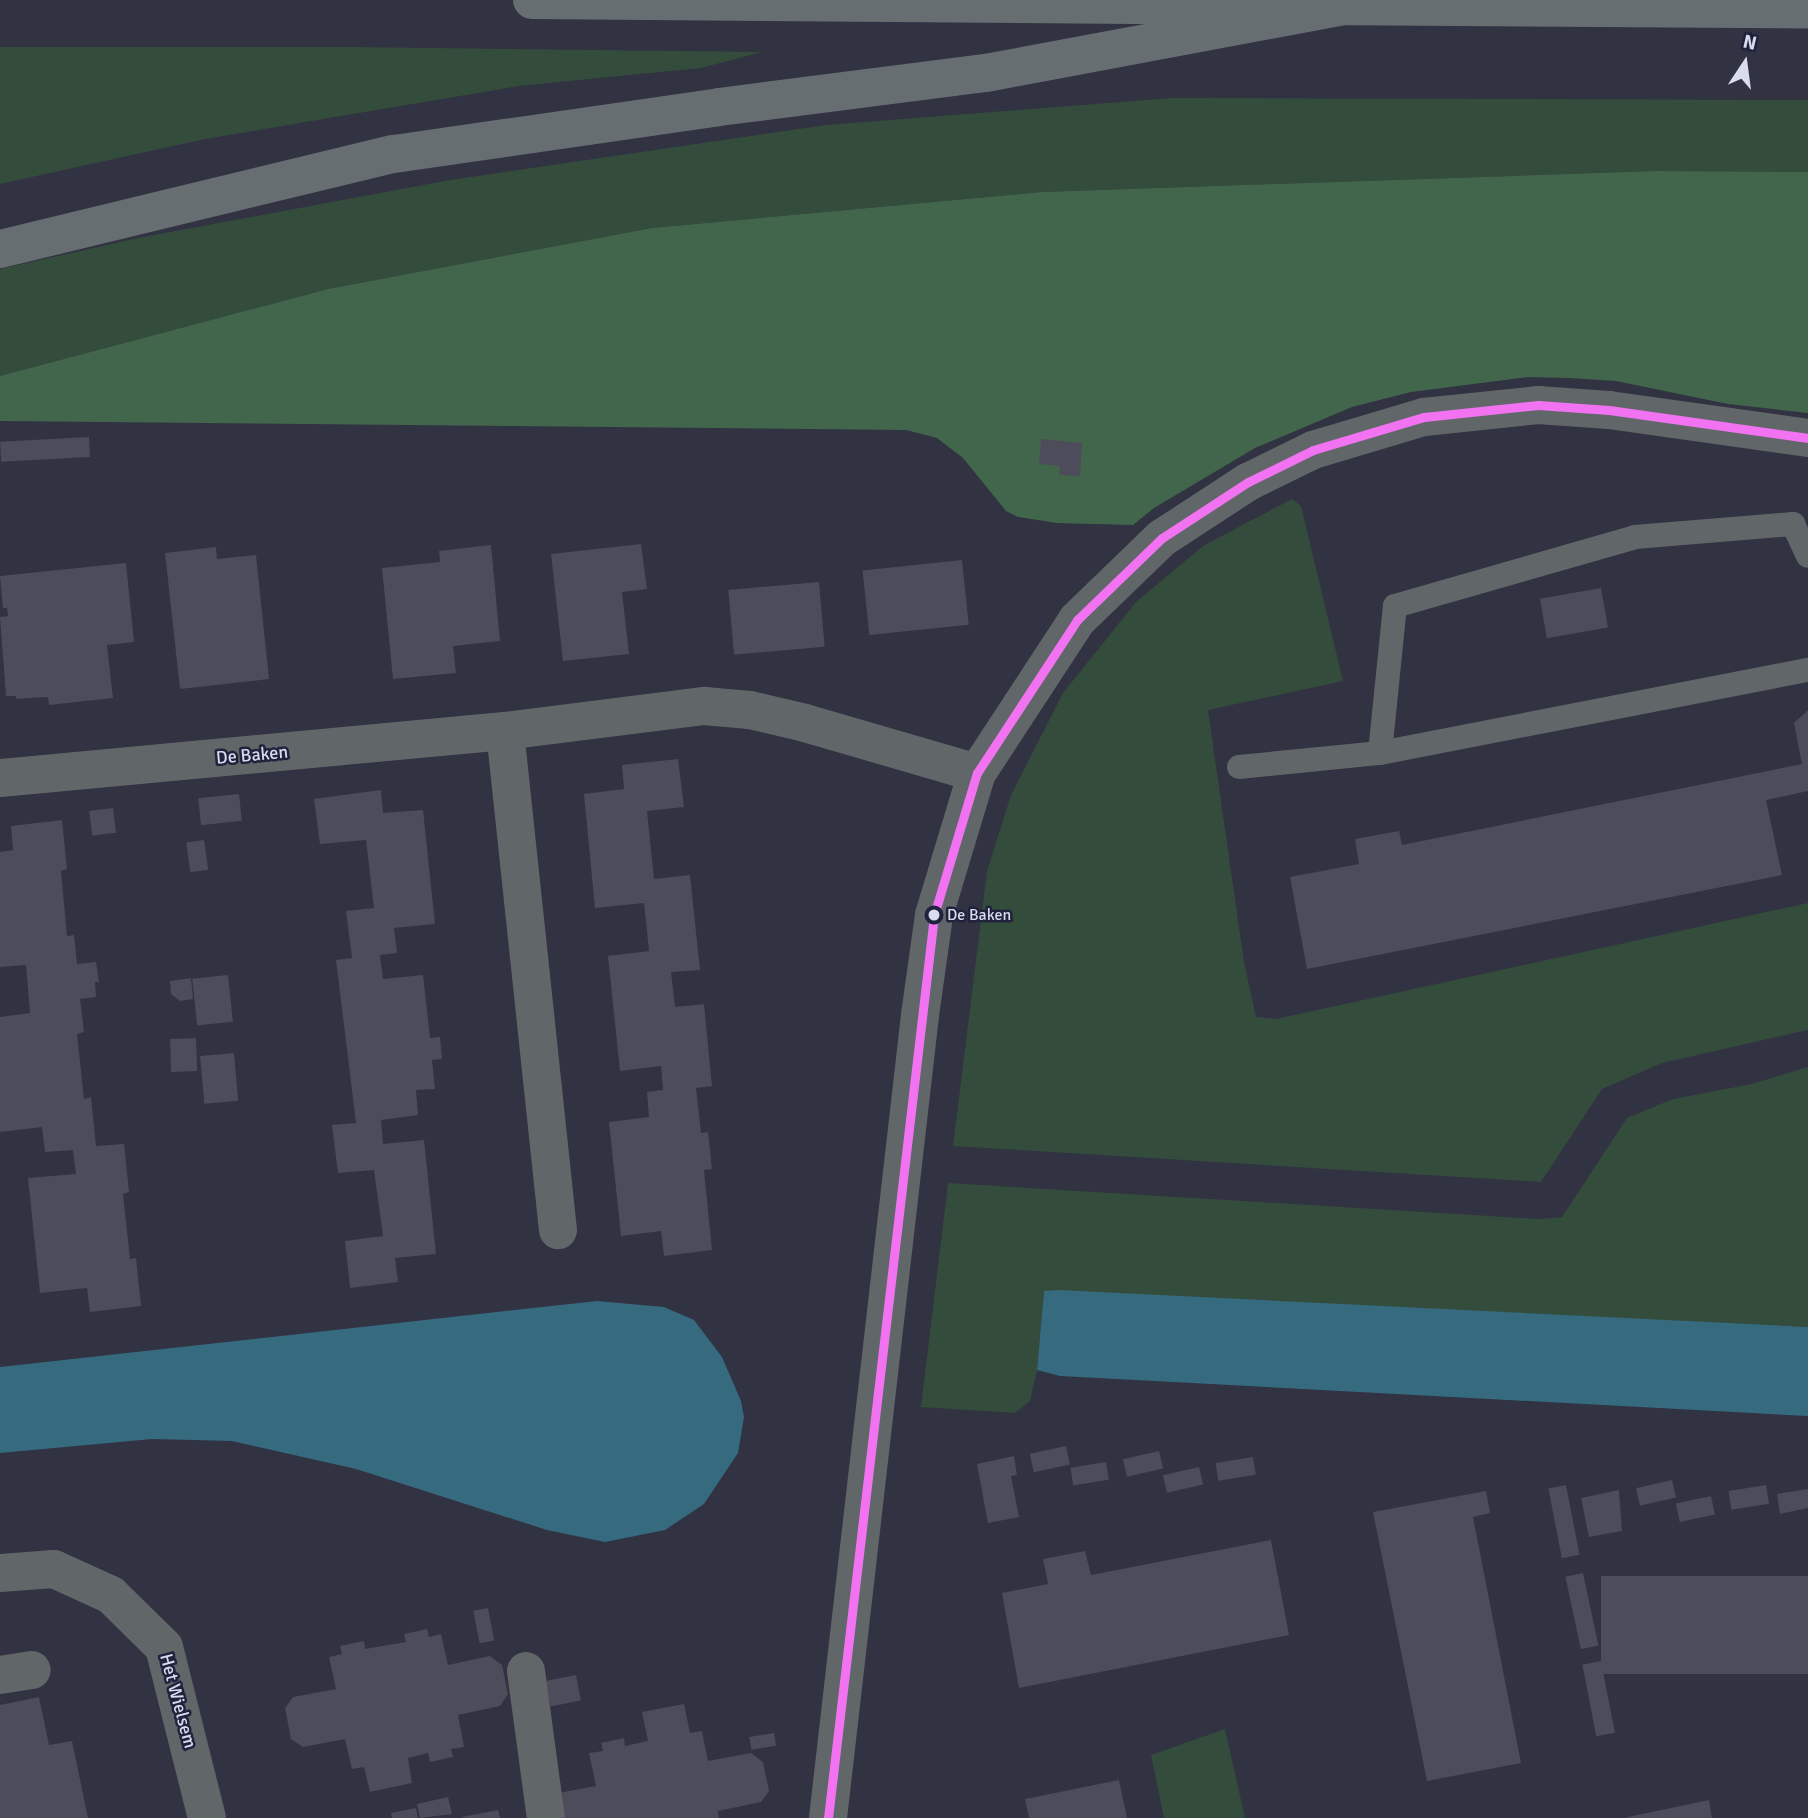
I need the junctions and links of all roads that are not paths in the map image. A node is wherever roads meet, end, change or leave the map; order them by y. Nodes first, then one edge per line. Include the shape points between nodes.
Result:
1 (532, 0) edge
2 (1344, 6) junction
3 (1808, 9) edge
4 (0, 249) edge
5 (1808, 438) edge
6 (1808, 556) edge
7 (1808, 670) edge
8 (505, 731) junction
9 (1380, 752) junction
10 (1239, 767) dead end
11 (977, 773) junction
12 (0, 778) edge
13 (558, 1230) dead end
14 (0, 1573) edge
15 (526, 1671) dead end
16 (207, 1818) edge
17 (546, 1818) edge
18 (828, 1818) edge

1 - 2 highway
2 - 3 highway
2 - 4 highway via 986,73 394,154
5 - 11 street via 1609,410 1538,405 1424,417 1313,450 1248,482 1162,538 1129,568 1077,620
6 - 9 lane via 1793,524 1635,537 1395,606
7 - 9 lane
8 - 11 street, De Baken via 704,706 750,710
8 - 12 street, De Baken
8 - 13 street
9 - 10 lane
11 - 18 street via 940,892 921,1002
14 - 16 street, Het Wielsem via 54,1569 111,1595 164,1647
15 - 17 street

